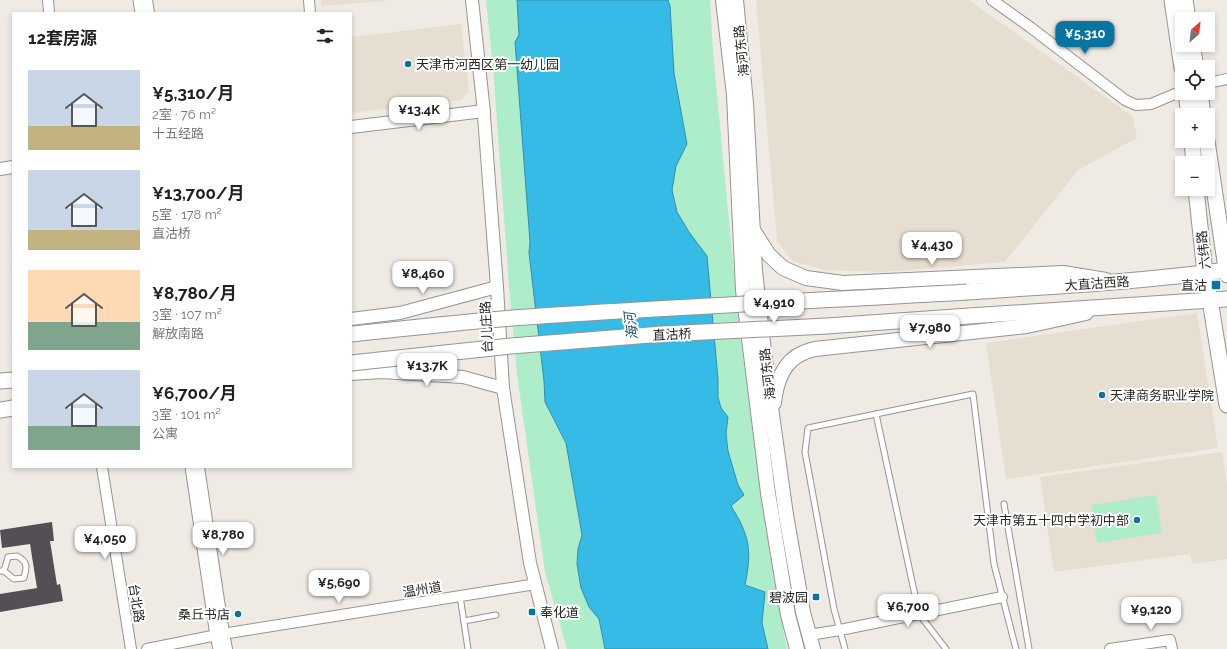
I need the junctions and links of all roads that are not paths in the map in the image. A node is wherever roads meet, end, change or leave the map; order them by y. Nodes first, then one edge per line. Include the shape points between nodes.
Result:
1 (48, 0) edge
2 (136, 0) edge
3 (146, 0) edge
4 (309, 0) edge
5 (472, 0) edge
6 (723, 0) edge
7 (736, 0) edge
8 (992, 0) edge
9 (1172, 0) edge
10 (1185, 0) edge
11 (49, 12) edge
12 (138, 12) edge
13 (147, 12) edge
14 (310, 12) edge
15 (1187, 12) edge
16 (1181, 60) edge
17 (1227, 79) edge
18 (1215, 82) edge
19 (1175, 94) edge
20 (484, 111) junction
21 (352, 127) edge
22 (1208, 148) edge
23 (12, 168) edge
24 (0, 169) edge
25 (1197, 196) edge
26 (753, 229) junction
27 (1227, 270) edge
28 (1205, 273) junction
29 (1227, 275) edge
30 (1118, 282) junction
31 (497, 287) junction
32 (967, 292) joint
33 (1227, 299) edge
34 (1210, 300) junction
35 (1109, 306) junction
36 (969, 316) joint
37 (352, 319) edge
38 (352, 334) edge
39 (352, 363) edge
40 (352, 374) edge
41 (12, 380) edge
42 (0, 382) edge
43 (503, 388) junction
44 (1227, 405) edge
45 (12, 408) edge
46 (0, 410) edge
47 (876, 414) junction
48 (772, 418) junction
49 (102, 468) edge
50 (188, 468) edge
51 (197, 468) edge
52 (1004, 504) dead end
53 (2, 571) edge
54 (536, 584) junction
55 (460, 596) junction
56 (1002, 598) junction
57 (919, 614) junction
58 (496, 615) dead end
59 (464, 621) junction
60 (840, 630) junction
61 (217, 635) junction
62 (809, 635) junction
63 (131, 649) edge
64 (147, 649) edge
65 (216, 649) edge
66 (225, 649) edge
67 (468, 649) edge
68 (552, 649) edge
69 (797, 649) edge
70 (813, 649) edge
71 (846, 649) edge
72 (946, 649) edge
73 (1016, 649) edge
74 (1029, 649) edge
75 (1110, 649) edge
76 (1172, 649) edge

1 - 11 street
2 - 12 lane
3 - 13 main road
4 - 14 street
5 - 20 street, 台儿庄路
6 - 69 main road, 海河东路 via 734,95 743,290 768,493 788,615
7 - 26 main road, 海河东路 via 746,103
8 - 19 street via 1125,100 1136,105 1151,104
9 - 16 main road
10 - 15 main road
17 - 18 street
20 - 21 street
20 - 31 street, 台儿庄路
22 - 27 main road, 六纬路
23 - 24 street
25 - 28 main road, 六纬路
26 - 30 main road via 769,255 783,268 806,278 843,283 1063,273
26 - 48 main road, 海河东路 via 755,271
27 - 28 main road, 大直沽西路
27 - 29 main road, 六纬路
28 - 30 main road, 大直沽西路
28 - 34 main road, 六纬路
30 - 32 main road, 大直沽西路
31 - 37 street via 400,313
31 - 43 street, 台儿庄路
32 - 38 main road, 直沽桥, bridge via 517,317
33 - 34 main road, 大直沽西路
34 - 35 main road, 大直沽西路
34 - 44 main road, 六纬路
35 - 36 main road, 大直沽西路
35 - 48 main road via 1027,326 815,349 801,353 784,370 775,391
36 - 39 main road, 直沽桥, bridge via 663,334 511,346
40 - 43 street via 381,372 463,377
41 - 42 main road
43 - 54 street, 台儿庄路 via 530,563
45 - 46 main road
47 - 56 lane via 973,394 994,564
47 - 57 lane
47 - 60 lane via 808,428 804,452
48 - 62 main road, 海河东路 via 786,515
49 - 63 street, 台北路
50 - 61 lane
51 - 61 main road
52 - 74 lane
53 - 53 lane via 14,580 24,578 27,567 24,560 17,556 8,557
54 - 55 street, 温州道
54 - 68 street, 台儿庄路
55 - 59 lane
55 - 61 street, 温州道
56 - 57 street
56 - 73 lane
57 - 60 street
57 - 72 lane
58 - 59 lane
59 - 67 lane
60 - 62 street
60 - 71 lane
61 - 64 street, 温州道
61 - 65 lane
61 - 66 main road
62 - 70 main road, 海河东路
75 - 76 street via 1170,640

